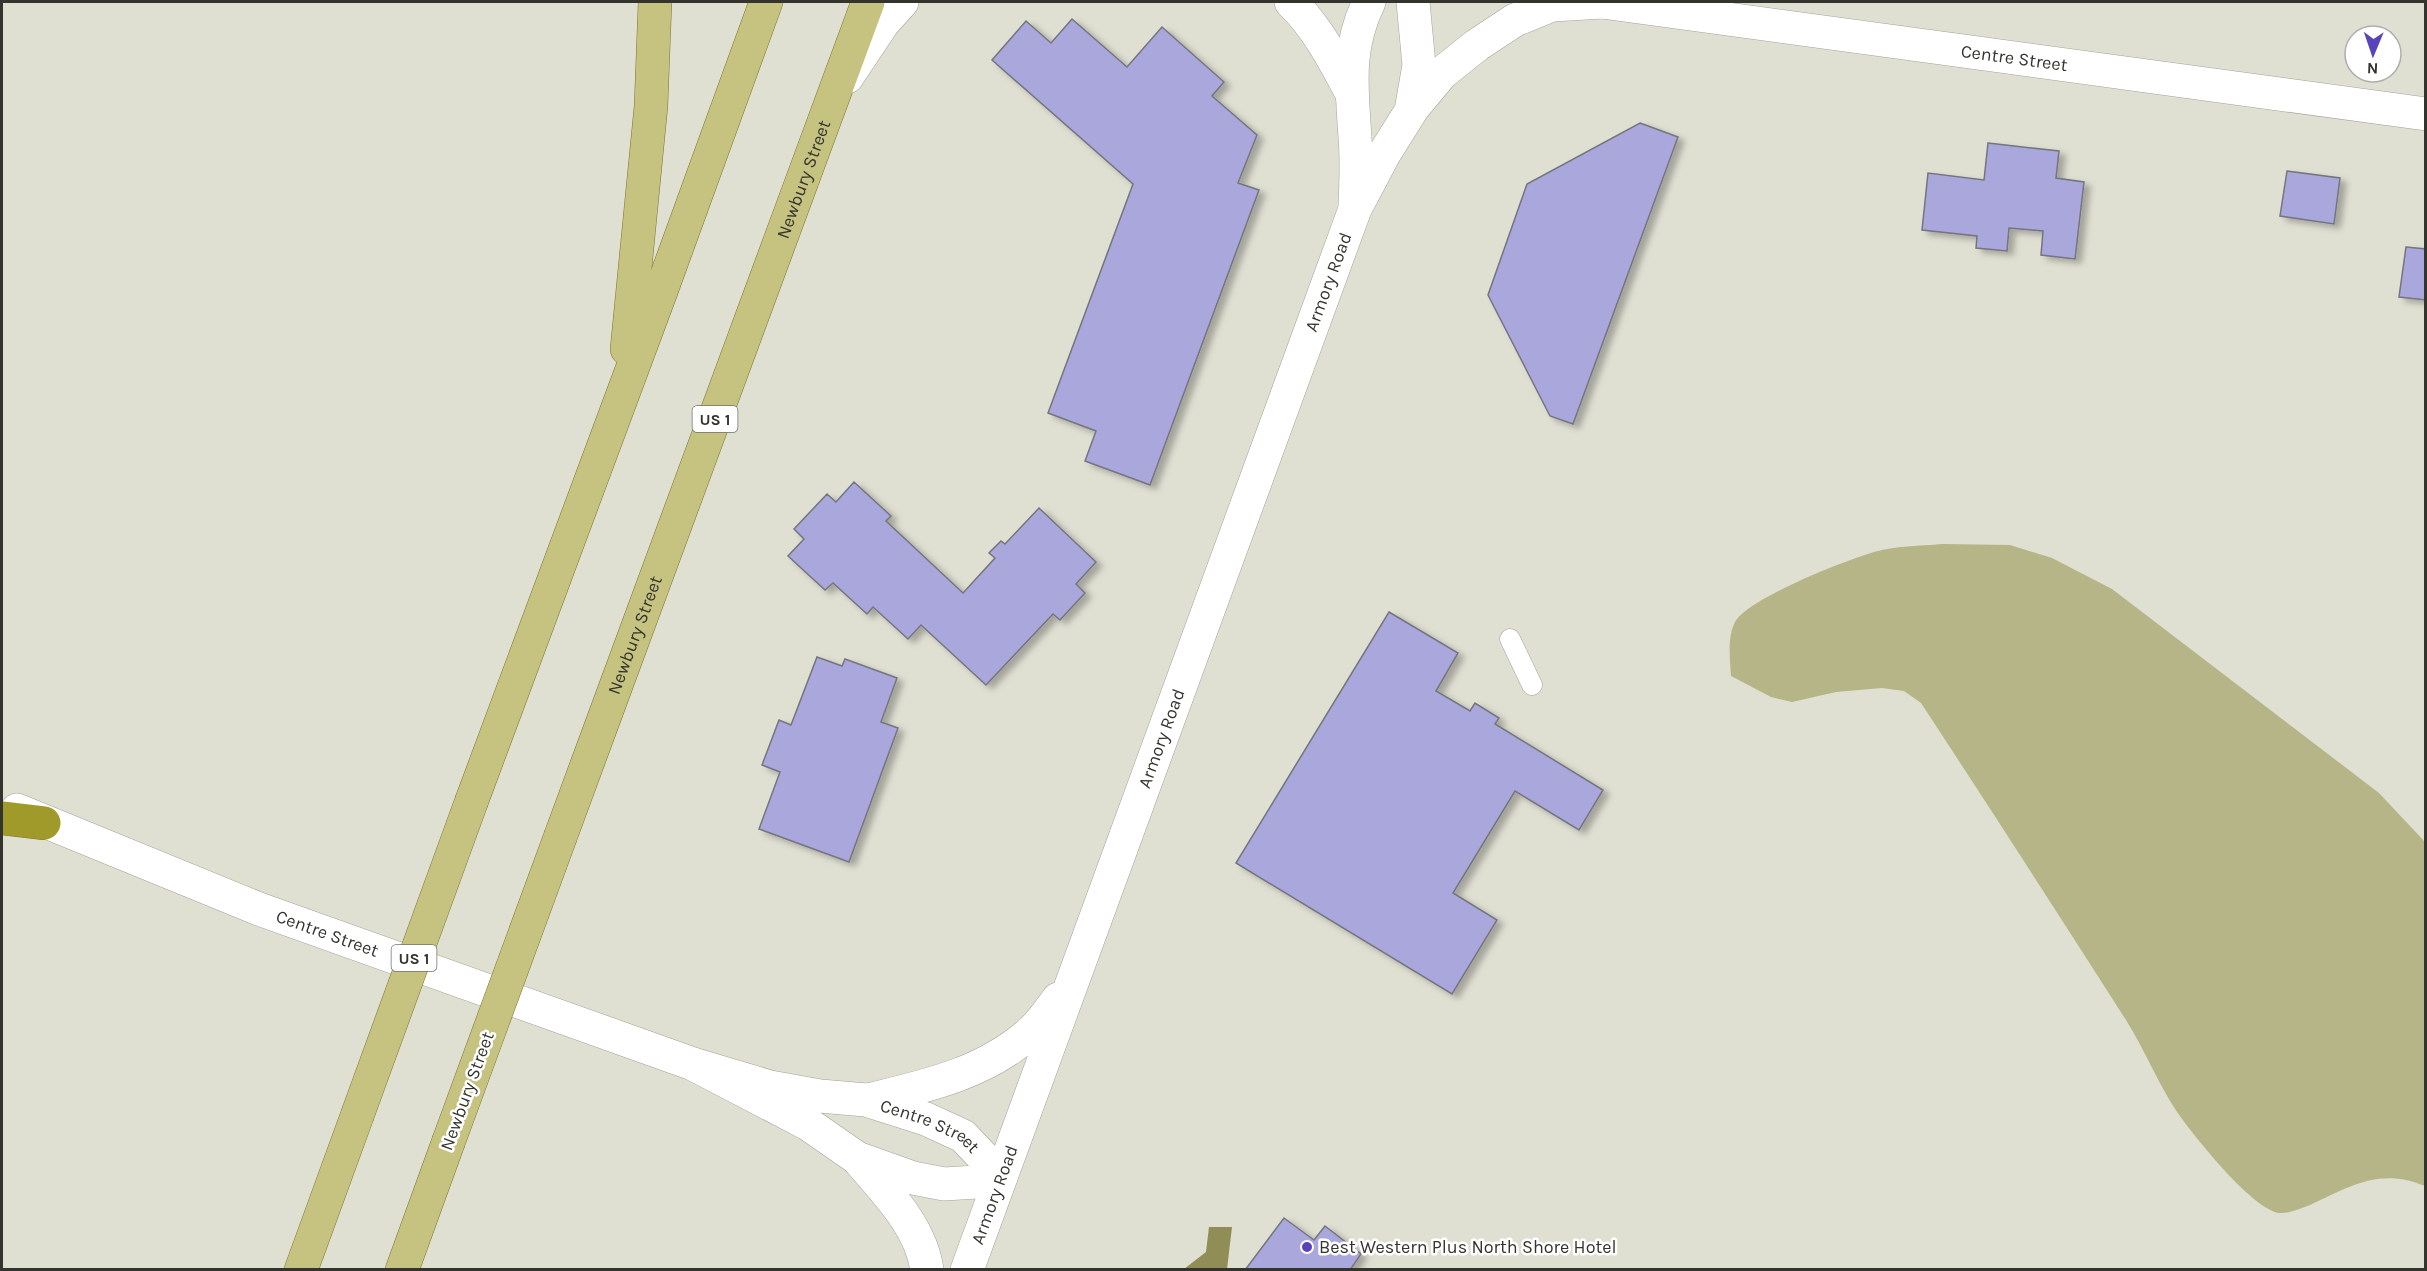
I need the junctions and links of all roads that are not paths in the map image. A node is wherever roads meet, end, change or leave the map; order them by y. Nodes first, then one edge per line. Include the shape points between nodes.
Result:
1 (654, 2) edge
2 (766, 2) edge
3 (868, 2) edge
4 (903, 2) edge
5 (1291, 2) edge
6 (1370, 2) edge
7 (1413, 2) edge
8 (1602, 2) edge
9 (835, 94) junction
10 (1352, 94) junction
11 (1411, 111) junction
12 (2426, 114) edge
13 (1356, 209) junction
14 (623, 393) junction
15 (1510, 639) dead end
16 (1532, 685) dead end
17 (2, 804) edge
18 (2, 818) edge
19 (44, 823) junction
20 (1073, 982) junction
21 (693, 1064) junction
22 (866, 1100) junction
23 (857, 1158) junction
24 (1001, 1176) junction
25 (301, 1269) edge
26 (402, 1269) edge
27 (927, 1269) edge
28 (967, 1269) edge

1 - 14 main road via 651,106
2 - 14 main road, US 1
3 - 9 main road, Newbury Street / US 1
4 - 9 main road via 883,23
5 - 10 main road via 1331,54
6 - 10 main road, Armory Road via 1353,50
7 - 11 main road, Armory Road via 1419,65
8 - 11 main road, Centre Street via 1552,6 1515,20 1442,73
8 - 12 main road, Centre Street
9 - 26 main road, Newbury Street / US 1, bridge
10 - 13 main road, Armory Road
11 - 13 main road, Armory Road
13 - 20 main road, Armory Road
14 - 25 main road, US 1, bridge
15 - 16 lane
17 - 19 main road, Centre Street
18 - 19 highway
19 - 21 main road, Centre Street via 259,909
20 - 22 main road via 1032,1031 993,1060 937,1084
20 - 24 main road, Armory Road
21 - 22 main road, Centre Street via 770,1087
21 - 23 main road, Centre Street via 808,1124
22 - 24 main road, Centre Street via 926,1119 963,1136
23 - 24 main road, Centre Street via 913,1178 944,1184
23 - 27 main road via 902,1212 926,1258
24 - 28 main road, Armory Road

